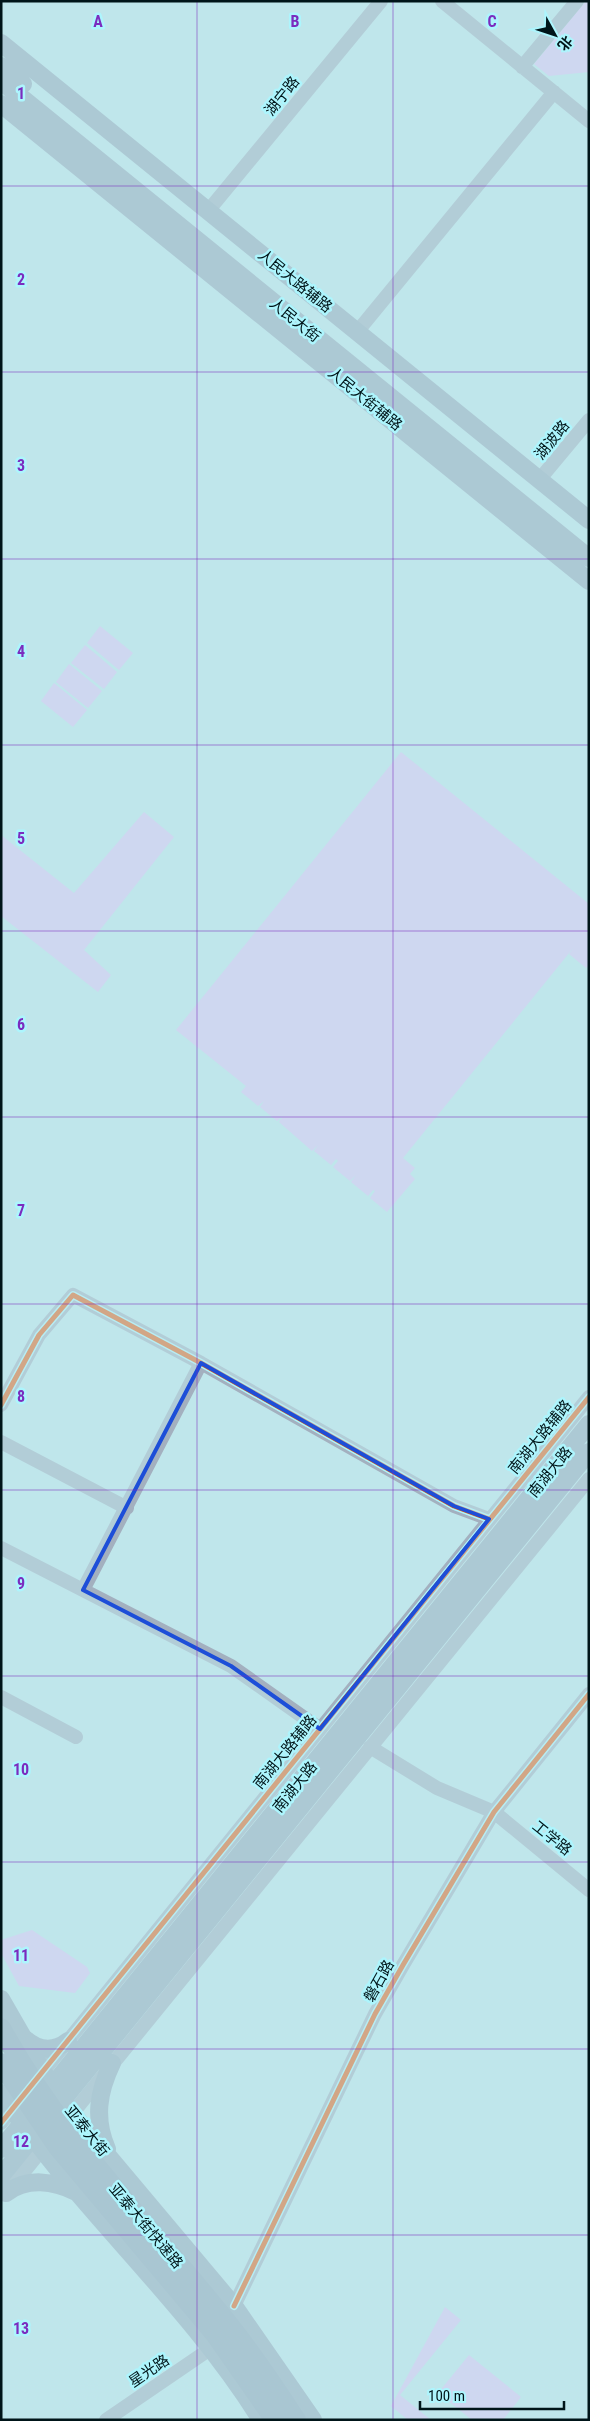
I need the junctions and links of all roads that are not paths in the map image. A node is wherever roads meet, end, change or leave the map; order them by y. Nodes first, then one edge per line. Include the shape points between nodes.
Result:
1 (381, 1) edge
2 (442, 1) edge
3 (577, 1) edge
4 (1, 43) edge
5 (1, 66) edge
6 (522, 67) junction
7 (1, 81) edge
8 (554, 92) junction
9 (1, 104) edge
10 (589, 121) edge
11 (208, 211) junction
12 (358, 332) junction
13 (589, 420) edge
14 (539, 480) junction
15 (589, 520) edge
16 (589, 542) edge
17 (589, 558) edge
18 (589, 581) edge
19 (201, 1363) junction
20 (589, 1397) edge
21 (1, 1406) edge
22 (589, 1424) edge
23 (1, 1442) edge
24 (589, 1452) edge
25 (589, 1478) edge
26 (127, 1508) junction
27 (489, 1519) junction
28 (1, 1548) edge
29 (83, 1590) junction
30 (589, 1694) edge
31 (1, 1697) edge
32 (320, 1730) junction
33 (76, 1737) dead end
34 (370, 1747) junction
35 (494, 1812) junction
36 (589, 1890) edge
37 (1, 1999) edge
38 (1, 2028) edge
39 (22, 2036) junction
40 (68, 2041) junction
41 (1, 2063) edge
42 (112, 2063) junction
43 (48, 2079) junction
44 (1, 2093) edge
45 (67, 2107) junction
46 (17, 2116) junction
47 (1, 2123) edge
48 (37, 2143) junction
49 (1, 2149) edge
50 (113, 2163) junction
51 (1, 2176) edge
52 (79, 2194) junction
53 (4, 2196) edge
54 (234, 2306) junction
55 (210, 2349) junction
56 (262, 2419) edge
57 (106, 2420) edge
58 (296, 2420) edge
59 (313, 2420) edge

1 - 11 street, 湖宁路
2 - 6 street
3 - 6 street
4 - 11 main road, 人民大路辅路
5 - 16 main road, 人民大街
6 - 8 street
7 - 17 main road, 人民大街
8 - 10 street
8 - 12 street
9 - 18 main road, 人民大街辅路
11 - 12 main road, 人民大路辅路
12 - 14 main road, 人民大路辅路
13 - 14 street, 湖波路
14 - 15 main road, 人民大路辅路
19 - 21 street via 73,1295 39,1334
19 - 26 street
19 - 27 street via 454,1506
20 - 27 street, 南湖大路辅路
22 - 43 main road, 南湖大路
23 - 26 street
24 - 45 main road, 南湖大路
25 - 34 street
26 - 29 street
27 - 32 street, 南湖大路辅路
28 - 29 street
29 - 32 street via 232,1666
30 - 35 street, 磐石路
31 - 33 street
32 - 40 street, 南湖大路辅路
34 - 35 street, 工学路 via 437,1788
34 - 42 street
35 - 36 street, 工学路
35 - 54 street, 磐石路 via 375,2014
37 - 39 main road, 亚泰大街
38 - 58 highway, 亚泰大街快速路, bridge via 22,2066 68,2133 227,2322
39 - 40 main road via 45,2049 56,2049
39 - 43 main road, 亚泰大街
40 - 43 street, 南湖大路辅路
41 - 56 highway, 亚泰大街快速路, bridge via 57,2146 215,2334
42 - 45 street
42 - 50 main road via 98,2113 102,2136
43 - 45 main road, 亚泰大街
43 - 46 main road, 南湖大路
44 - 46 main road
45 - 48 main road, 南湖大路
45 - 50 main road, 亚泰大街
46 - 47 street
46 - 48 main road
46 - 49 main road, 南湖大路
48 - 51 main road, 南湖大路
48 - 52 main road
48 - 53 street
50 - 54 main road, 亚泰大街
52 - 53 main road via 59,2184 37,2183 19,2185
52 - 55 main road
54 - 59 main road, 亚泰大街
55 - 56 main road
55 - 57 street, 星光路

